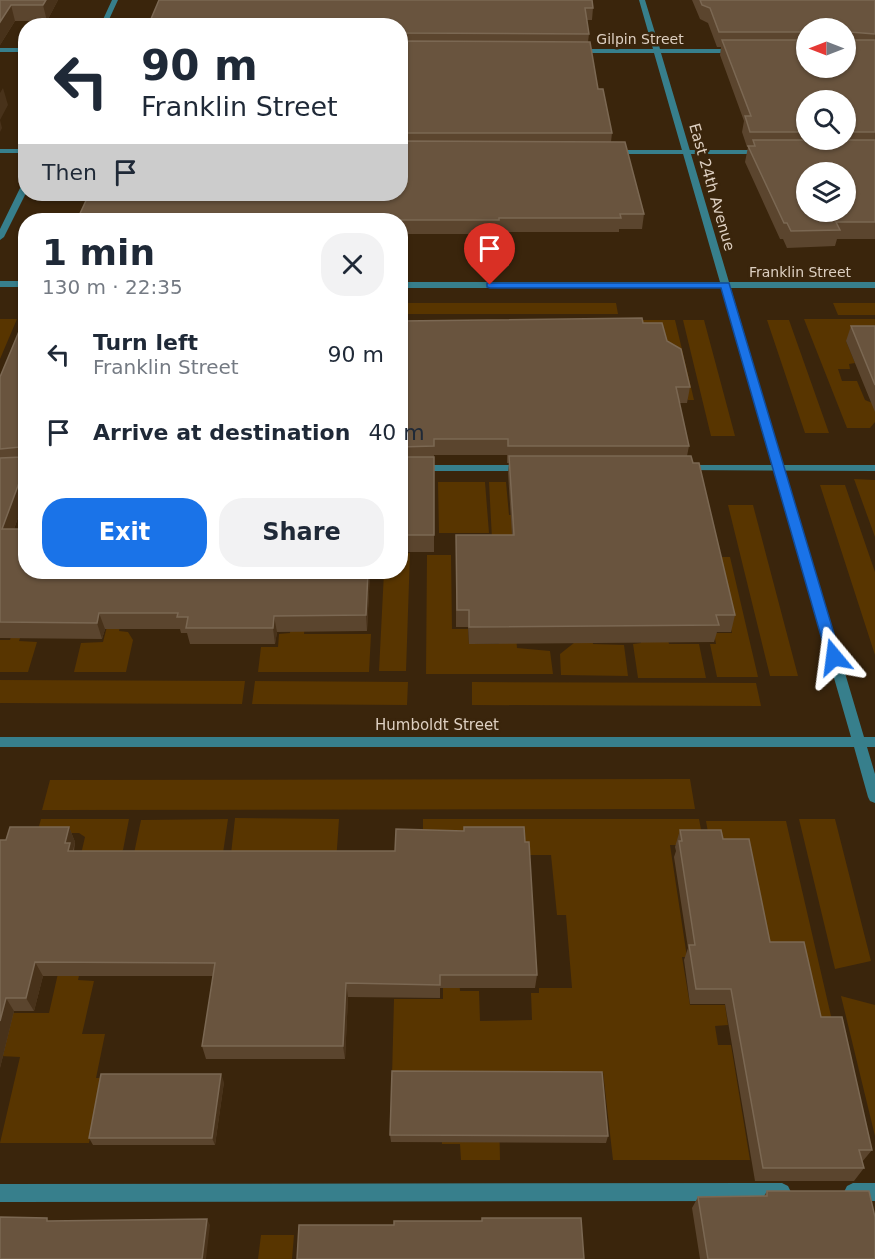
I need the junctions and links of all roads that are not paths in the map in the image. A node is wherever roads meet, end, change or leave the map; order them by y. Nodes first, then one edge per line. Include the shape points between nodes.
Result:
1 (115, 0) edge
2 (642, 0) edge
3 (107, 18) edge
4 (0, 50) edge
5 (18, 50) edge
6 (572, 51) edge
7 (657, 51) junction
8 (750, 51) edge
9 (0, 151) edge
10 (18, 151) edge
11 (602, 152) edge
12 (686, 152) junction
13 (768, 152) edge
14 (18, 200) edge
15 (0, 237) edge
16 (0, 284) edge
17 (18, 284) edge
18 (408, 285) edge
19 (725, 285) junction
20 (875, 285) edge
21 (778, 467) junction
22 (408, 468) edge
23 (532, 468) edge
24 (676, 468) edge
25 (875, 468) edge
26 (0, 742) edge
27 (859, 742) junction
28 (875, 742) edge
29 (875, 797) edge
30 (803, 1192) edge
31 (839, 1192) edge
32 (875, 1192) edge
33 (0, 1193) edge

1 - 3 street
2 - 7 street, East 24th Avenue
4 - 5 street
6 - 7 street, Gilpin Street
7 - 8 street, Gilpin Street
7 - 12 street, East 24th Avenue
9 - 10 street
11 - 12 street
12 - 13 street
12 - 19 street, East 24th Avenue
14 - 15 street
16 - 17 street
18 - 19 street, Franklin Street
19 - 20 street, Franklin Street
19 - 21 street, East 24th Avenue
21 - 24 street
21 - 25 street
21 - 27 street, East 24th Avenue
22 - 23 street
26 - 27 street, Humboldt Street
27 - 28 street, Humboldt Street
27 - 29 street, East 24th Avenue
30 - 33 street
31 - 32 street

